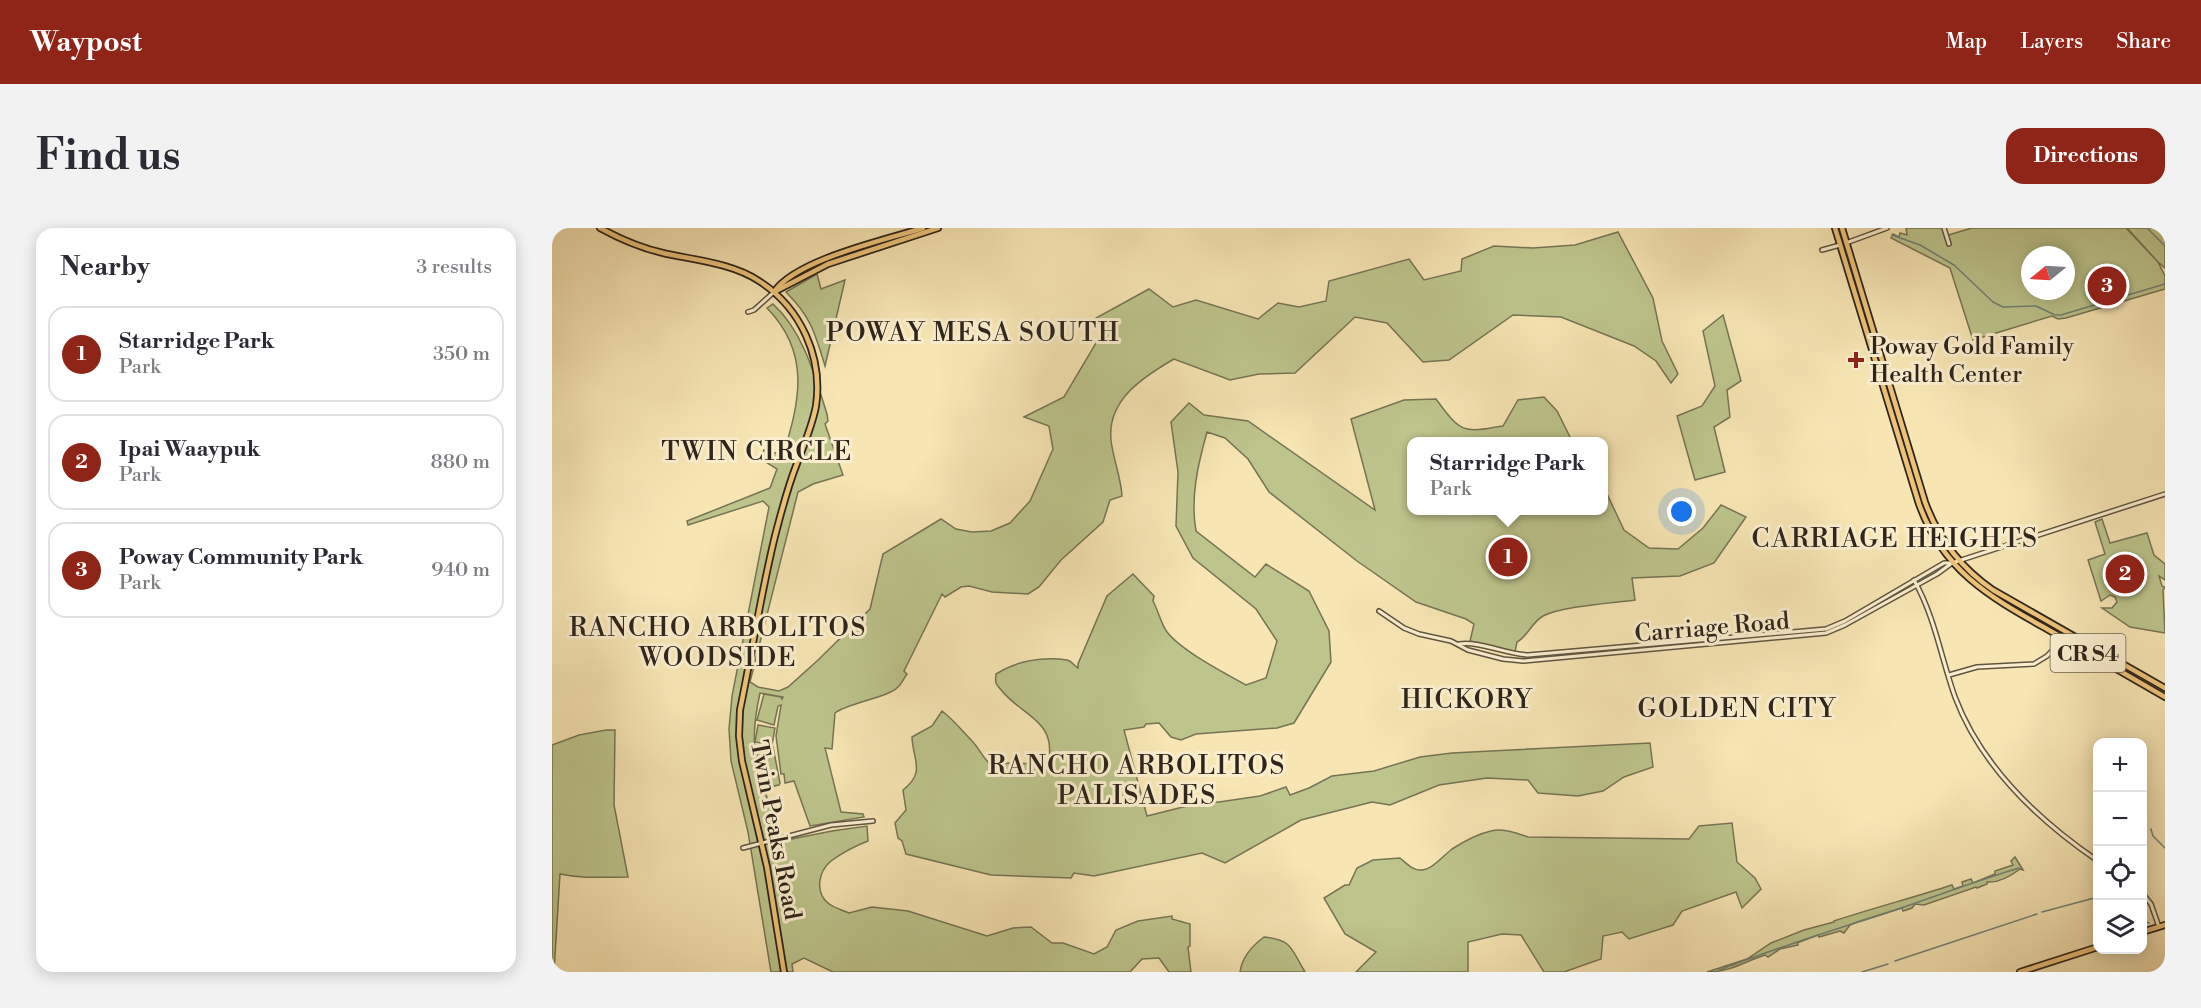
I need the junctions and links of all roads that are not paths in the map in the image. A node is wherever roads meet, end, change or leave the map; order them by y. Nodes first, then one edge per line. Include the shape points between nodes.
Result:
1 (600, 228) edge
2 (923, 228) edge
3 (938, 228) edge
4 (1835, 228) edge
5 (1842, 228) edge
6 (1887, 228) edge
7 (1944, 228) edge
8 (1847, 243) junction
9 (1949, 244) dead end
10 (1840, 245) junction
11 (1822, 250) dead end
12 (774, 292) junction
13 (748, 312) dead end
14 (1869, 318) junction
15 (1863, 319) junction
16 (1874, 355) junction
17 (1885, 370) junction
18 (2165, 494) edge
19 (1959, 560) junction
20 (1952, 563) junction
21 (1914, 580) junction
22 (1917, 585) junction
23 (1379, 611) dead end
24 (2069, 633) junction
25 (1792, 635) junction
26 (2063, 639) junction
27 (1459, 644) junction
28 (1489, 648) junction
29 (1487, 655) junction
30 (1537, 656) junction
31 (1948, 675) junction
32 (2165, 688) edge
33 (2165, 697) edge
34 (873, 821) dead end
35 (762, 842) junction
36 (743, 848) dead end
37 (2093, 858) edge
38 (2147, 899) edge
39 (2165, 925) edge
40 (2159, 927) junction
41 (2147, 931) edge
42 (2093, 947) edge
43 (784, 972) edge
44 (2020, 972) edge

1 - 12 main road, Twin Peaks Road via 646,248 747,274
2 - 12 main road via 807,266 788,277
3 - 12 main road via 820,267
4 - 10 main road, CR S4
5 - 8 main road, CR S4
6 - 8 street
7 - 9 street
8 - 10 street
8 - 14 main road, CR S4
10 - 11 street
10 - 15 main road, CR S4
12 - 13 street
12 - 35 main road, Twin Peaks Road via 797,317 811,345 817,393 811,425 771,551 740,710 741,761
14 - 15 main road
14 - 17 main road, CR S4
15 - 16 main road, CR S4
16 - 17 main road
16 - 20 main road, CR S4 via 1922,513
17 - 19 main road, CR S4 via 1928,510
18 - 19 street, Carriage Road
19 - 20 street, Carriage Road
19 - 24 main road, CR S4 via 1987,586
20 - 21 street, Carriage Road via 1944,563
20 - 22 street, Carriage Road
20 - 26 main road, CR S4 via 1985,593
21 - 22 street
21 - 25 street, Carriage Road via 1833,626
22 - 25 street, Carriage Road via 1838,629
22 - 31 street via 1932,619
23 - 27 street, Carriage Road via 1410,631
24 - 26 street
24 - 32 main road, CR S4
25 - 30 street, Carriage Road
26 - 31 street via 2048,656 2034,664 1977,667
26 - 33 main road, CR S4
27 - 28 street, Carriage Road
27 - 29 street, Carriage Road
28 - 29 street
28 - 30 street, Carriage Road
29 - 30 street, Carriage Road via 1514,661
31 - 37 street via 1965,720 1993,765 2052,828
34 - 35 street via 831,825
35 - 36 street
35 - 43 main road, Twin Peaks Road
38 - 40 street
39 - 40 main road
40 - 41 main road
42 - 44 main road

